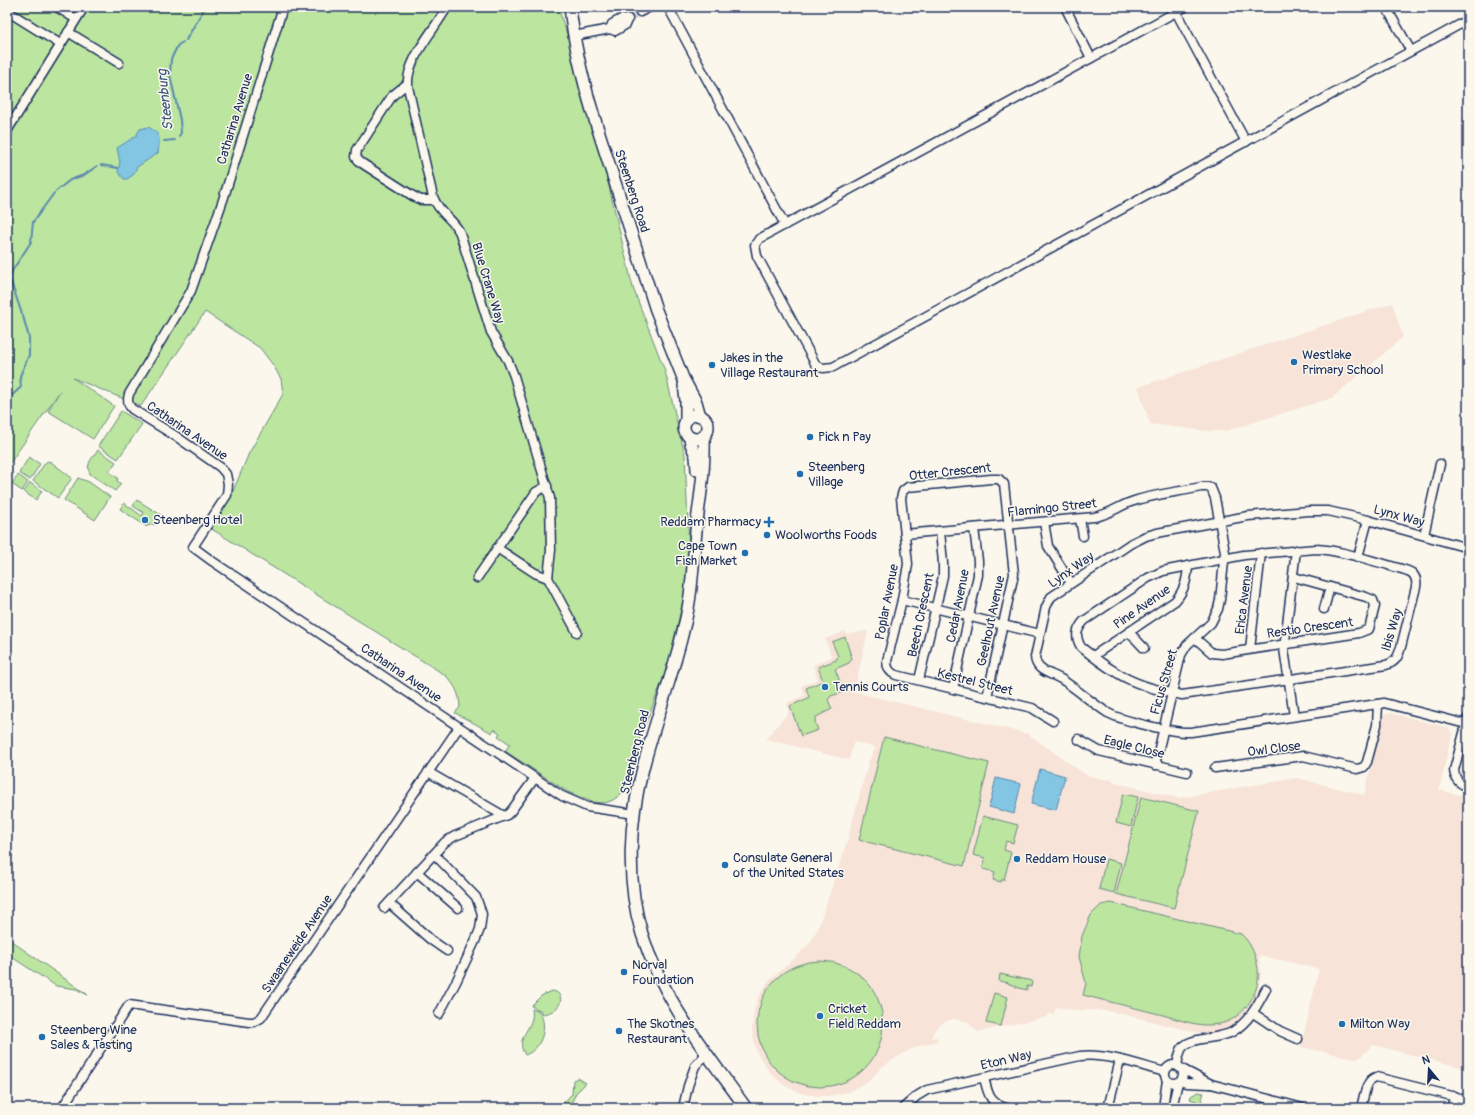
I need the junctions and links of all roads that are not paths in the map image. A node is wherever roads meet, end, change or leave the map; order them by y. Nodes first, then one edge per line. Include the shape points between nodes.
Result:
1 (57, 7) edge
2 (84, 7) edge
3 (283, 7) edge
4 (447, 7) edge
5 (570, 7) edge
6 (650, 7) edge
7 (668, 7) edge
8 (1065, 7) edge
9 (1186, 7) edge
10 (1386, 7) edge
11 (7, 11) edge
12 (640, 12) tunnel mouth
13 (1176, 12) junction
14 (76, 19) junction
15 (628, 20) tunnel mouth
16 (1468, 20) edge
17 (68, 32) junction
18 (574, 36) junction
19 (60, 44) junction
20 (1411, 51) junction
21 (1091, 58) junction
22 (118, 63) dead end
23 (408, 83) junction
24 (7, 131) edge
25 (1246, 142) junction
26 (434, 200) junction
27 (785, 225) junction
28 (683, 378) junction
29 (700, 416) junction
30 (686, 420) junction
31 (704, 436) junction
32 (690, 438) junction
33 (1440, 464) dead end
34 (547, 486) junction
35 (903, 491) joint
36 (1080, 518) junction
37 (1368, 520) junction
38 (698, 521) junction
39 (1219, 521) junction
40 (1044, 522) junction
41 (1010, 525) junction
42 (974, 528) junction
43 (940, 531) junction
44 (905, 534) junction
45 (1424, 535) junction
46 (1083, 536) dead end
47 (498, 548) junction
48 (1468, 548) edge
49 (1296, 550) junction
50 (1261, 553) junction
51 (1358, 557) junction
52 (1224, 558) junction
53 (1188, 566) junction
54 (477, 578) dead end
55 (548, 578) junction
56 (1294, 578) junction
57 (1071, 583) junction
58 (1330, 587) junction
59 (902, 600) junction
60 (935, 608) junction
61 (1324, 609) dead end
62 (969, 616) junction
63 (1003, 625) junction
64 (578, 632) dead end
65 (1129, 632) junction
66 (1040, 634) junction
67 (1195, 638) junction
68 (1285, 644) junction
69 (1144, 648) dead end
70 (1250, 649) junction
71 (1093, 656) junction
72 (889, 671) joint
73 (1289, 679) junction
74 (919, 680) junction
75 (953, 689) junction
76 (1171, 693) junction
77 (987, 697) junction
78 (1378, 704) junction
79 (1294, 716) junction
80 (1053, 721) dead end
81 (1467, 721) edge
82 (459, 727) junction
83 (1163, 729) junction
84 (1078, 739) dead end
85 (1155, 765) junction
86 (1216, 768) dead end
87 (428, 772) junction
88 (1187, 772) dead end
89 (535, 778) junction
90 (1468, 787) edge
91 (635, 814) junction
92 (504, 816) junction
93 (434, 854) junction
94 (417, 872) junction
95 (458, 908) dead end
96 (447, 951) dead end
97 (1266, 989) dead end
98 (1253, 1013) junction
99 (439, 1014) dead end
100 (1298, 1039) dead end
101 (706, 1054) junction
102 (1120, 1060) junction
103 (1179, 1067) junction
104 (1166, 1076) junction
105 (984, 1078) junction
106 (1179, 1081) junction
107 (1211, 1084) junction
108 (1454, 1096) junction
109 (1468, 1100) edge
110 (1168, 1107) edge
111 (62, 1108) edge
112 (683, 1108) edge
113 (746, 1108) edge
114 (903, 1108) edge
115 (1006, 1108) edge
116 (1108, 1108) edge
117 (1301, 1108) edge
118 (1361, 1108) edge
119 (1451, 1108) edge

1 - 14 street
2 - 14 street
3 - 82 street, Catharina Avenue via 223,200 191,291 131,390 128,403 132,409 220,467 226,474 226,495 193,547
4 - 23 street, Blue Crane Way via 411,66
5 - 18 main road, Steenberg Road
6 - 12 street
7 - 27 street
8 - 21 street
9 - 13 street
10 - 20 street
11 - 19 street
13 - 21 street
13 - 25 street
14 - 17 street
15 - 18 street via 621,19 612,24 613,30
16 - 20 street
17 - 19 street
17 - 22 street
18 - 28 main road, Steenberg Road via 594,118 656,310
19 - 24 street
20 - 25 street
21 - 27 street
23 - 26 street, Blue Crane Way
23 - 26 street via 392,96 356,157 412,196 421,200
25 - 27 street via 827,368 819,367 814,361 755,251 759,239
26 - 34 street, Blue Crane Way via 440,211 455,224 460,233 491,332 514,376
28 - 29 main road, Steenberg Road via 696,402
28 - 30 main road, Steenberg Road
29 - 30 main road via 691,416
29 - 31 main road via 707,425
30 - 32 main road via 684,430
31 - 32 main road via 698,439
31 - 38 main road, Steenberg Road
32 - 38 main road, Steenberg Road via 697,463
33 - 45 street
34 - 47 street via 536,492
34 - 55 street, Blue Crane Way via 551,511
35 - 41 street, Otter Crescent via 908,487 999,479 1004,484
35 - 44 street, Poplar Avenue via 901,498
36 - 39 street, Flamingo Street via 1108,514 1124,504 1204,486 1213,491
36 - 40 street, Flamingo Street
36 - 46 street
37 - 39 street, Lynx Way via 1321,511 1265,514
37 - 45 street, Lynx Way
37 - 51 street
38 - 91 main road, Steenberg Road via 684,627 643,769
39 - 52 street, Ficus Street
39 - 57 street, Lynx Way via 1146,536
40 - 41 street, Flamingo Street
40 - 57 street via 1048,546
41 - 42 street, Flamingo Street
41 - 63 street, Geelhout Avenue via 1014,574
42 - 43 street, Flamingo Street
42 - 62 street, Cedar Avenue via 979,569
43 - 44 street, Flamingo Street
43 - 60 street, Beech Crescent via 943,568
44 - 59 street, Poplar Avenue via 908,564
45 - 48 street, Lynx Way
47 - 54 street
47 - 55 street via 535,573
49 - 50 street, Ibis Way
49 - 51 street, Ibis Way via 1321,549
49 - 56 street
50 - 52 street, Ibis Way
50 - 70 street, Erica Avenue
51 - 73 street, Ibis Way via 1414,575 1416,587 1397,658 1386,665
52 - 53 street, Ibis Way
52 - 67 street, Ficus Street via 1218,609 1211,623
53 - 65 street, Pine Avenue via 1185,587 1180,596
53 - 71 street, Ibis Way via 1163,570 1155,574 1084,621 1077,630 1078,642 1080,647
55 - 64 street
56 - 58 street, Restio Crescent
56 - 68 street
57 - 66 street, Lynx Way via 1055,593 1049,601
58 - 61 street
58 - 68 street, Restio Crescent via 1373,600 1375,606 1369,629 1359,633
59 - 60 street
59 - 72 street, Poplar Avenue via 887,661
60 - 62 street
60 - 74 street, Beech Crescent
62 - 63 street
62 - 75 street, Cedar Avenue
63 - 66 street
63 - 77 street, Geelhout Avenue
65 - 69 street
65 - 71 street, Pine Avenue
66 - 83 street, Lynx Way via 1035,657 1040,670 1063,680 1112,715
67 - 70 street, Restio Crescent via 1216,654
67 - 76 street, Ficus Street via 1180,655
68 - 70 street, Restio Crescent
68 - 73 street
71 - 76 street, Ibis Way via 1124,677
72 - 74 street, Kestrel Street
73 - 76 street, Ibis Way via 1186,695
73 - 79 street
74 - 75 street, Kestrel Street
75 - 77 street, Kestrel Street
76 - 83 street, Ficus Street
77 - 80 street, Kestrel Street via 1032,708
78 - 79 street, Lynx Way
78 - 81 street, Lynx Way via 1391,704
78 - 86 street, Owl Close via 1377,725 1362,768 1303,756
79 - 83 street, Lynx Way via 1191,732
81 - 90 street via 1454,770 1455,778
82 - 87 street, Swaaneweide Avenue
82 - 89 street, Catharina Avenue
83 - 85 street, Ficus Street
84 - 85 street, Eagle Close via 1098,751
85 - 88 street, Eagle Close
87 - 92 street
87 - 111 street, Swaaneweide Avenue via 261,1018 249,1022 129,1005
89 - 91 street, Catharina Avenue via 578,804
89 - 92 street via 512,811
91 - 101 main road, Steenberg Road via 632,865 635,900 642,932 667,992
92 - 93 street via 450,839
93 - 94 street
93 - 99 street via 476,897 482,914 476,939
94 - 95 street
94 - 96 street via 387,905
97 - 98 street
98 - 100 street via 1280,1031
98 - 103 street via 1240,1027 1226,1035 1185,1045 1180,1052
101 - 112 street via 695,1066
101 - 113 main road, Steenberg Road
102 - 104 street, Eton Way
102 - 105 street, Eton Way via 1084,1055
102 - 116 street
103 - 104 street via 1168,1067
103 - 106 street via 1183,1074
103 - 107 street
104 - 106 street via 1172,1083
104 - 110 street
105 - 114 street, Eton Way via 927,1090
105 - 115 street via 992,1100
106 - 107 street
106 - 110 street
107 - 117 street
108 - 109 street
108 - 118 street via 1376,1077 1368,1084
108 - 119 street

